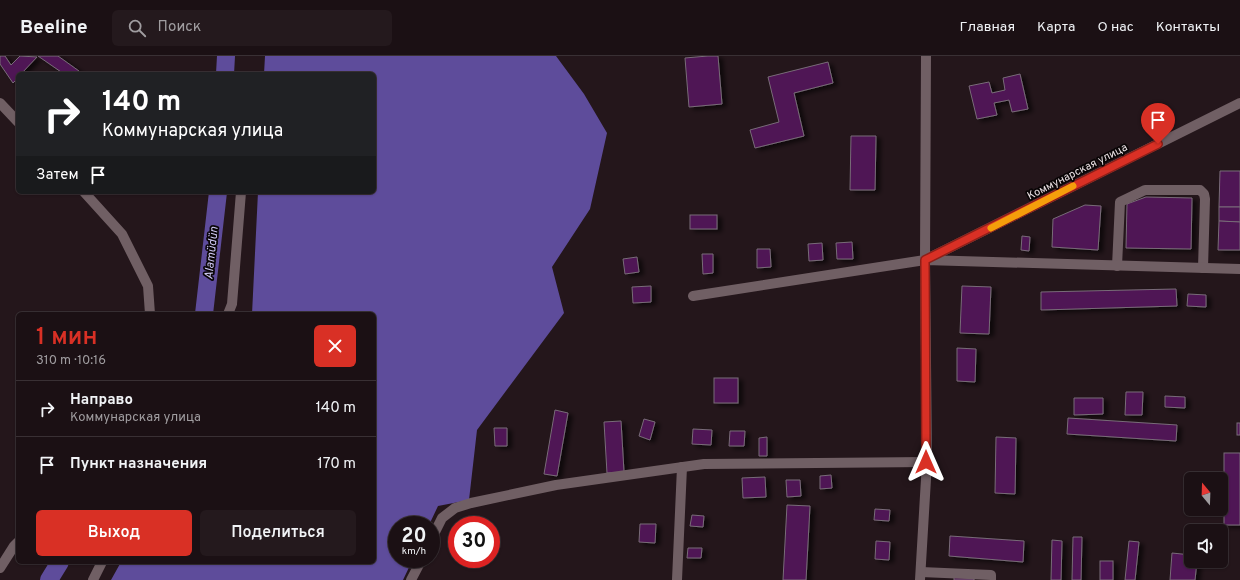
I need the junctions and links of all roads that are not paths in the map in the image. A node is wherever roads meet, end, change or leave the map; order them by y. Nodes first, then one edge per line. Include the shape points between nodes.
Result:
1 (926, 56) edge
2 (0, 103) edge
3 (1240, 103) edge
4 (16, 120) edge
5 (86, 194) edge
6 (241, 194) edge
7 (925, 260) junction
8 (1118, 266) junction
9 (1202, 268) junction
10 (1240, 269) edge
11 (693, 296) dead end
12 (150, 312) edge
13 (229, 312) edge
14 (926, 462) junction
15 (682, 467) junction
16 (440, 522) edge
17 (16, 544) edge
18 (101, 564) edge
19 (0, 568) edge
20 (417, 568) edge
21 (920, 576) edge
22 (93, 580) edge
23 (411, 580) edge
24 (677, 580) edge
25 (991, 580) edge

1 - 7 street
2 - 4 street
3 - 7 street, Коммунарская улица
5 - 12 street via 122,234 148,286
6 - 13 street via 232,304
7 - 8 street
7 - 11 street
7 - 14 street
8 - 9 street
8 - 9 street via 1120,202 1145,190 1200,190 1206,199
9 - 10 street
14 - 15 street via 704,464
14 - 21 street
15 - 16 street via 556,485 471,503 454,508
15 - 24 street
17 - 19 street
18 - 22 street
20 - 23 street
21 - 25 street via 991,575

